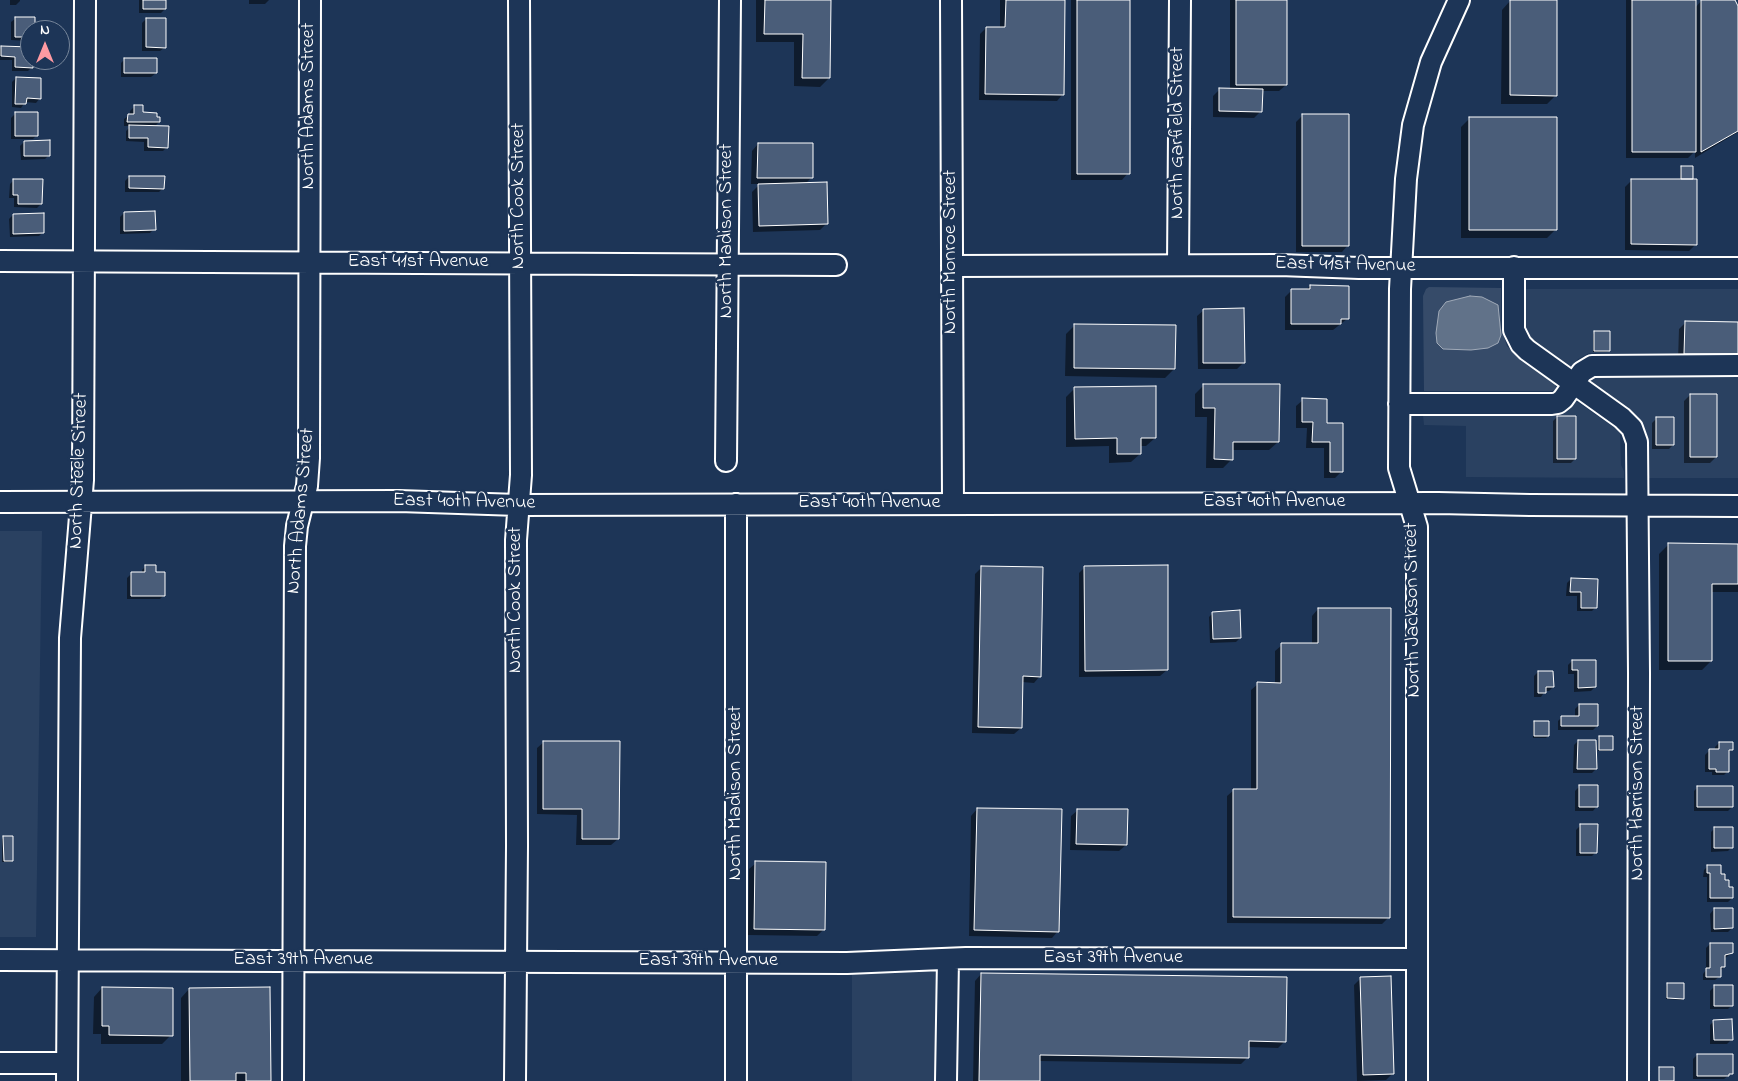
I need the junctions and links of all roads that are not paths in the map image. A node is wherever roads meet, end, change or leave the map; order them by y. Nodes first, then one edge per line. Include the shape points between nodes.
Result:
1 (85, 0) edge
2 (310, 0) edge
3 (519, 0) edge
4 (730, 0) edge
5 (951, 0) edge
6 (1180, 0) edge
7 (1459, 0) edge
8 (0, 261) edge
9 (84, 262) junction
10 (309, 263) junction
11 (521, 264) junction
12 (728, 264) junction
13 (836, 265) dead end
14 (1178, 265) junction
15 (952, 266) junction
16 (1402, 267) junction
17 (1514, 267) junction
18 (1738, 268) edge
19 (1738, 365) edge
20 (1574, 383) junction
21 (1399, 404) junction
22 (726, 461) dead end
23 (0, 502) edge
24 (82, 502) junction
25 (303, 502) junction
26 (1409, 503) junction
27 (736, 504) junction
28 (953, 504) junction
29 (518, 505) junction
30 (1637, 505) junction
31 (1738, 506) edge
32 (68, 951) junction
33 (948, 959) junction
34 (0, 960) edge
35 (292, 960) junction
36 (1416, 960) junction
37 (516, 961) junction
38 (737, 962) junction
39 (0, 1063) edge
40 (67, 1072) edge
41 (292, 1081) edge
42 (515, 1081) edge
43 (736, 1081) edge
44 (946, 1081) edge
45 (1417, 1081) edge
46 (1638, 1081) edge

1 - 9 street, North Steele Street
2 - 10 street, North Adams Street
3 - 11 street, North Cook Street
4 - 12 street, North Madison Street
5 - 15 street, North Monroe Street
6 - 14 street, North Garfield Street
7 - 16 street, North Jackson Street via 1431,62 1413,125 1406,179
8 - 9 street, East 41st Avenue
9 - 10 street, East 41st Avenue
9 - 24 street, North Steele Street
10 - 11 street, East 41st Avenue
10 - 25 street, North Adams Street via 309,458
11 - 12 street, East 41st Avenue
11 - 29 street, North Cook Street via 522,474
12 - 13 street, East 41st Avenue
12 - 22 street, North Madison Street
14 - 15 street, East 41st Avenue
14 - 16 street, East 41st Avenue
15 - 28 street, North Monroe Street
16 - 17 street, East 41st Avenue
16 - 21 street, North Jackson Street
17 - 18 street, East 41st Avenue
17 - 20 street, North Harrison Street via 1517,338 1527,350
19 - 20 street via 1592,366 1582,372
20 - 21 street via 1563,399 1552,404
20 - 30 street, North Harrison Street via 1632,428 1637,442
21 - 26 street, North Jackson Street via 1399,468
23 - 24 street, East 40th Avenue
24 - 25 street, East 40th Avenue
24 - 32 street, North Steele Street via 70,638
25 - 29 street, East 40th Avenue
25 - 35 street, North Adams Street via 295,546
26 - 28 street, East 40th Avenue
26 - 30 street, East 40th Avenue
26 - 36 street, North Jackson Street via 1417,527
27 - 28 street, East 40th Avenue
27 - 29 street, East 40th Avenue
27 - 38 street, North Madison Street
29 - 37 street, North Cook Street
30 - 31 street, East 40th Avenue
30 - 46 street, North Harrison Street
32 - 34 street, East 39th Avenue
32 - 35 street, East 39th Avenue
32 - 40 street, North Steele Street
33 - 36 street, East 39th Avenue
33 - 38 street, East 39th Avenue via 848,963
33 - 44 street
35 - 37 street, East 39th Avenue
35 - 41 street, North Adams Street
36 - 45 street, North Jackson Street
37 - 38 street, East 39th Avenue
37 - 42 street, North Cook Street
38 - 43 street, North Madison Street
39 - 40 street

